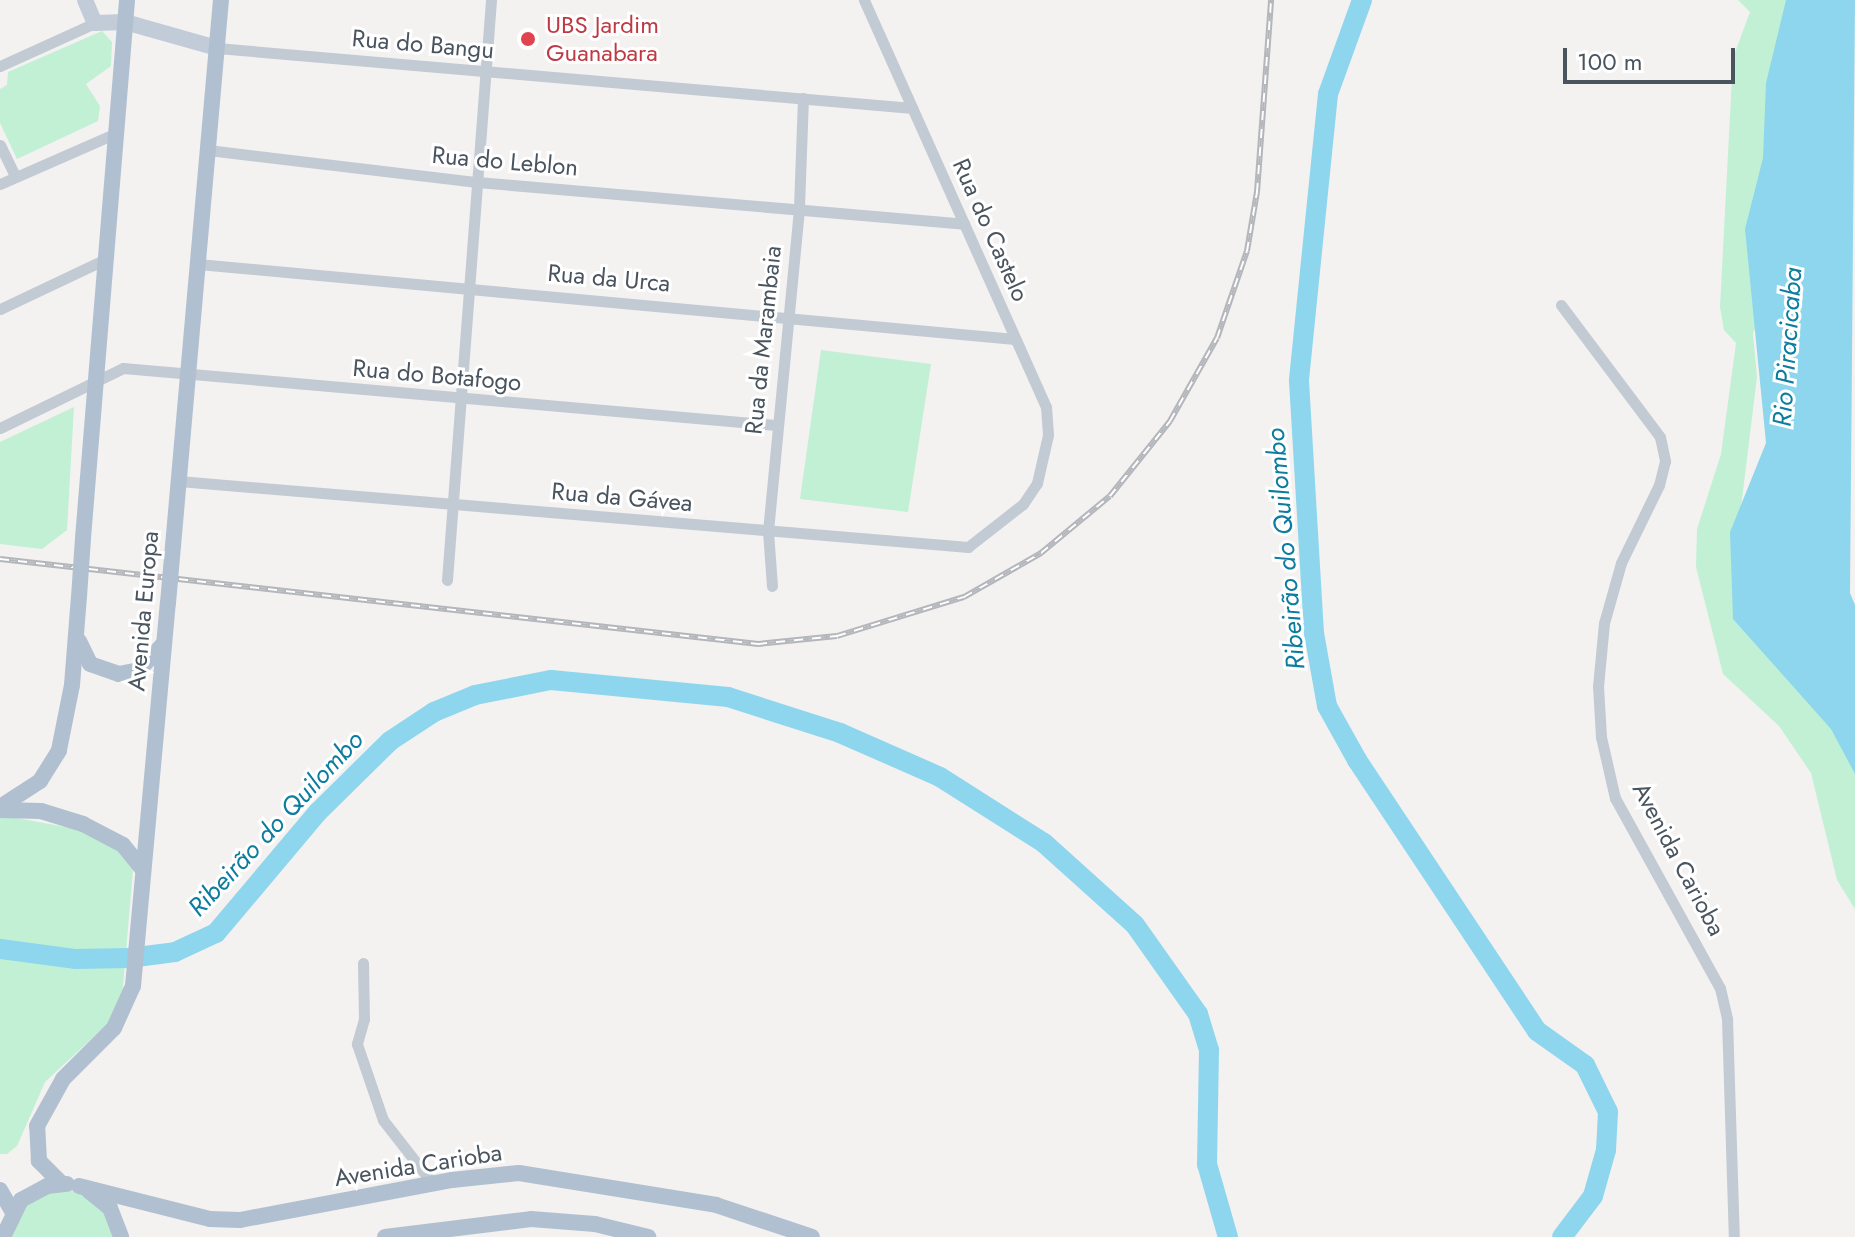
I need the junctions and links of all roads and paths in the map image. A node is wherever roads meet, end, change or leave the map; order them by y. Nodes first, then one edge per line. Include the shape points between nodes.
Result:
1 (85, 0) edge
2 (127, 0) edge
3 (221, 0) edge
4 (491, 0) edge
5 (864, 0) edge
6 (125, 22) junction
7 (95, 23) junction
8 (217, 48) junction
9 (0, 66) edge
10 (485, 72) junction
11 (803, 98) junction
12 (912, 108) junction
13 (116, 133) junction
14 (0, 145) edge
15 (208, 150) junction
16 (15, 176) junction
17 (477, 182) junction
18 (0, 184) edge
19 (799, 207) junction
20 (964, 224) junction
21 (106, 259) junction
22 (198, 264) junction
23 (469, 287) junction
24 (1561, 305) dead end
25 (0, 309) edge
26 (789, 317) junction
27 (1015, 339) junction
28 (188, 373) junction
29 (97, 377) junction
30 (461, 400) junction
31 (776, 425) junction
32 (0, 428) edge
33 (179, 481) junction
34 (1037, 483) joint
35 (453, 504) junction
36 (768, 531) junction
37 (447, 580) dead end
38 (772, 586) dead end
39 (77, 620) junction
40 (165, 637) junction
41 (0, 808) edge
42 (143, 870) junction
43 (363, 963) dead end
44 (433, 1184) junction
45 (70, 1185) junction
46 (0, 1190) edge
47 (12, 1211) junction
48 (2, 1232) edge
49 (121, 1237) edge
50 (385, 1237) edge
51 (648, 1237) edge
52 (812, 1237) edge
53 (1734, 1237) edge

1 - 7 street
2 - 6 main road
3 - 8 main road, Avenida Europa
4 - 10 street
5 - 12 street, Rua do Castelo
6 - 7 street
6 - 8 street
6 - 13 main road
7 - 9 street
8 - 10 street, Rua do Bangu
8 - 15 main road, Avenida Europa
10 - 11 street, Rua do Bangu
10 - 17 street
11 - 12 street, Rua do Bangu
11 - 19 street, Rua da Marambaia
12 - 20 street, Rua do Castelo
13 - 16 street
13 - 21 main road
14 - 16 street
15 - 17 street, Rua do Leblon
15 - 22 main road, Avenida Europa
16 - 18 street
17 - 19 street, Rua do Leblon
17 - 23 street
19 - 20 street, Rua do Leblon
19 - 26 street, Rua da Marambaia
20 - 27 street, Rua do Castelo
21 - 25 street
21 - 29 main road
22 - 23 street, Rua da Urca
22 - 28 main road, Avenida Europa
23 - 26 street, Rua da Urca
23 - 30 street
24 - 53 street, Avenida Carioba via 1660,437 1665,461 1621,563 1604,623 1598,686 1601,737 1615,798 1720,988 1727,1019
26 - 27 street, Rua da Urca
26 - 31 street, Rua da Marambaia
27 - 34 street, Rua do Castelo via 1046,407 1048,435
28 - 29 street, Rua do Botafogo via 123,368
28 - 30 street, Rua do Botafogo
28 - 33 main road, Avenida Europa
29 - 32 street, Rua do Botafogo
29 - 39 main road, bridge
30 - 31 street, Rua do Botafogo
30 - 35 street
31 - 36 street, Rua da Marambaia
33 - 35 street, Rua da Gávea
33 - 40 main road, Avenida Europa, bridge
34 - 36 street, Rua da Gávea via 1023,504 968,547
35 - 36 street, Rua da Gávea
35 - 37 street
36 - 38 street, Rua da Marambaia
39 - 40 main road via 84,657 110,673 139,670 156,655
39 - 41 main road via 59,750 27,794
40 - 42 main road, Avenida Europa
41 - 42 main road via 41,811 83,824 123,845
42 - 45 main road, Avenida Europa via 135,970 122,1016 63,1079 37,1126 39,1161
43 - 44 street via 364,1019 357,1044 383,1120
44 - 45 main road, Avenida Carioba via 240,1220 210,1219
44 - 52 main road, Avenida Carioba via 519,1173 566,1178 716,1205
45 - 47 main road via 33,1191
45 - 49 main road, Avenida Europa via 110,1208
46 - 47 main road
47 - 48 main road
50 - 51 main road via 531,1219 595,1224

